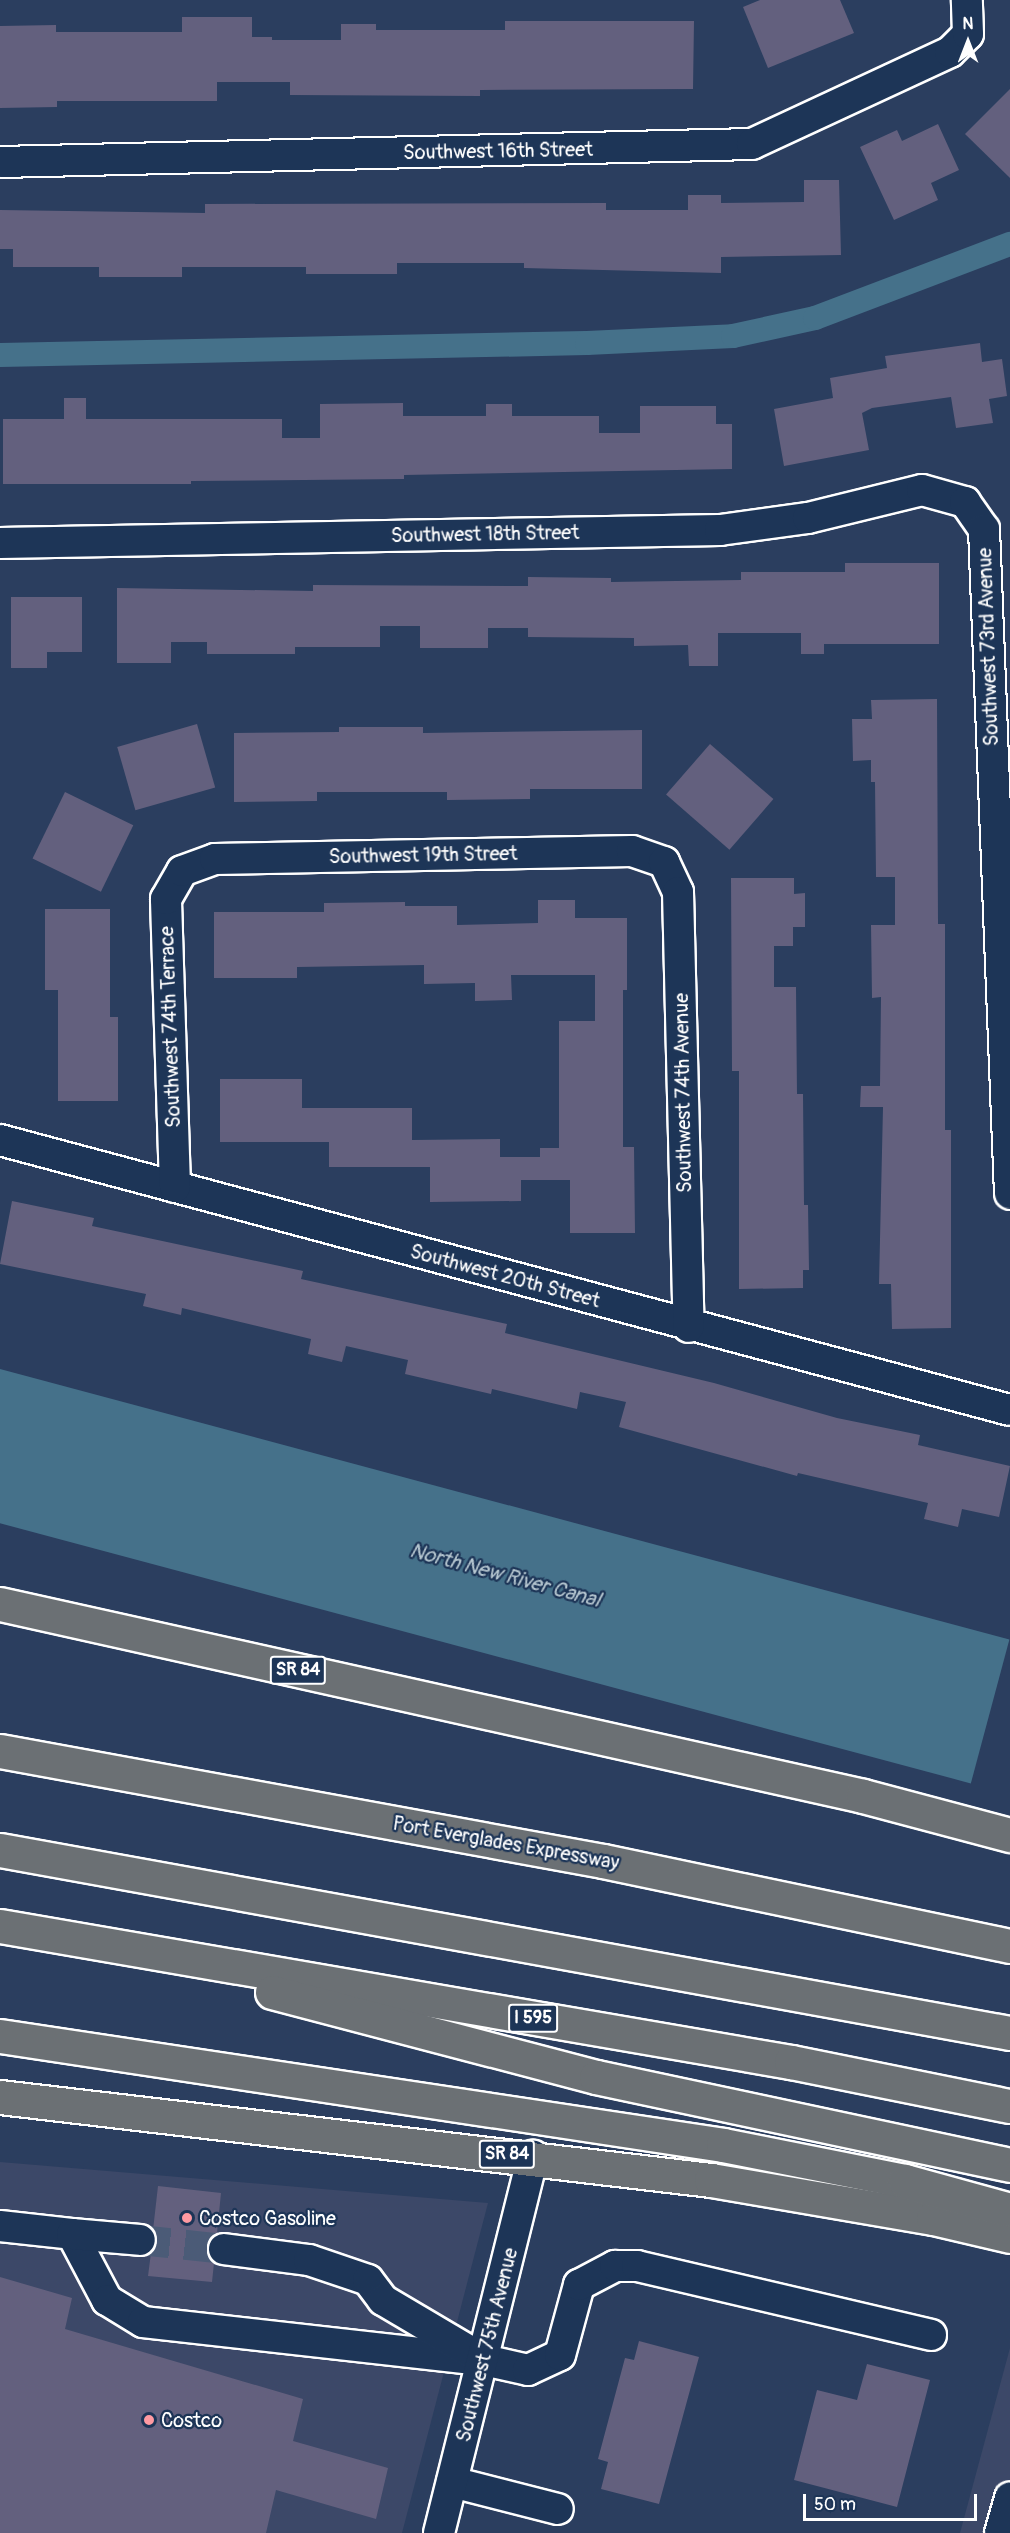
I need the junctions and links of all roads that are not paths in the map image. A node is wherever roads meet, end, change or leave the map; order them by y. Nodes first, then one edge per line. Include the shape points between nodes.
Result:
1 (967, 0) edge
2 (0, 162) edge
3 (965, 502) joint
4 (0, 543) edge
5 (664, 862) joint
6 (182, 871) joint
7 (0, 1140) edge
8 (175, 1187) junction
9 (1010, 1193) edge
10 (689, 1326) junction
11 (1010, 1410) edge
12 (0, 1604) edge
13 (0, 1751) edge
14 (1010, 1835) edge
15 (0, 1850) edge
16 (0, 1926) edge
17 (56, 1935) junction
18 (1010, 1946) edge
19 (1010, 2033) edge
20 (0, 2036) edge
21 (0, 2097) edge
22 (1010, 2106) edge
23 (533, 2156) junction
24 (1010, 2165) edge
25 (1010, 2210) edge
26 (0, 2226) edge
27 (72, 2234) junction
28 (1010, 2236) edge
29 (140, 2240) tunnel mouth
30 (224, 2249) tunnel mouth
31 (931, 2335) dead end
32 (484, 2360) junction
33 (452, 2482) junction
34 (1010, 2497) edge
35 (558, 2509) dead end
36 (439, 2533) edge
37 (1000, 2533) edge

1 - 2 street, Southwest 16th Street via 968,34 950,52 752,144
3 - 4 street, Southwest 18th Street via 922,490 808,518 720,530
3 - 9 street, Southwest 73rd Avenue via 984,529
5 - 6 street, Southwest 19th Street via 632,851 227,858
5 - 10 street, Southwest 74th Avenue via 678,892
6 - 8 street, Southwest 74th Terrace via 166,900
7 - 8 street, Southwest 20th Street
8 - 10 street, Southwest 20th Street
10 - 11 street, Southwest 20th Street
12 - 14 main road, SR 84 via 851,1793
13 - 18 main road, Port Everglades Expressway via 603,1861
15 - 19 main road
16 - 17 main road, I 595
17 - 22 main road, I 595 via 791,2062
17 - 24 main road via 596,2077
20 - 25 main road via 723,2145 905,2181
21 - 23 main road, SR 84
23 - 28 main road, SR 84 via 801,2194
23 - 32 street, Southwest 75th Avenue
26 - 27 street
27 - 29 street
27 - 32 street via 107,2300 142,2322
30 - 32 street via 309,2260 368,2280 383,2300
31 - 32 street via 637,2266 615,2266 579,2285 560,2355 528,2370
32 - 33 street, Southwest 75th Avenue
33 - 35 street
33 - 36 street, Southwest 75th Avenue
34 - 37 street

